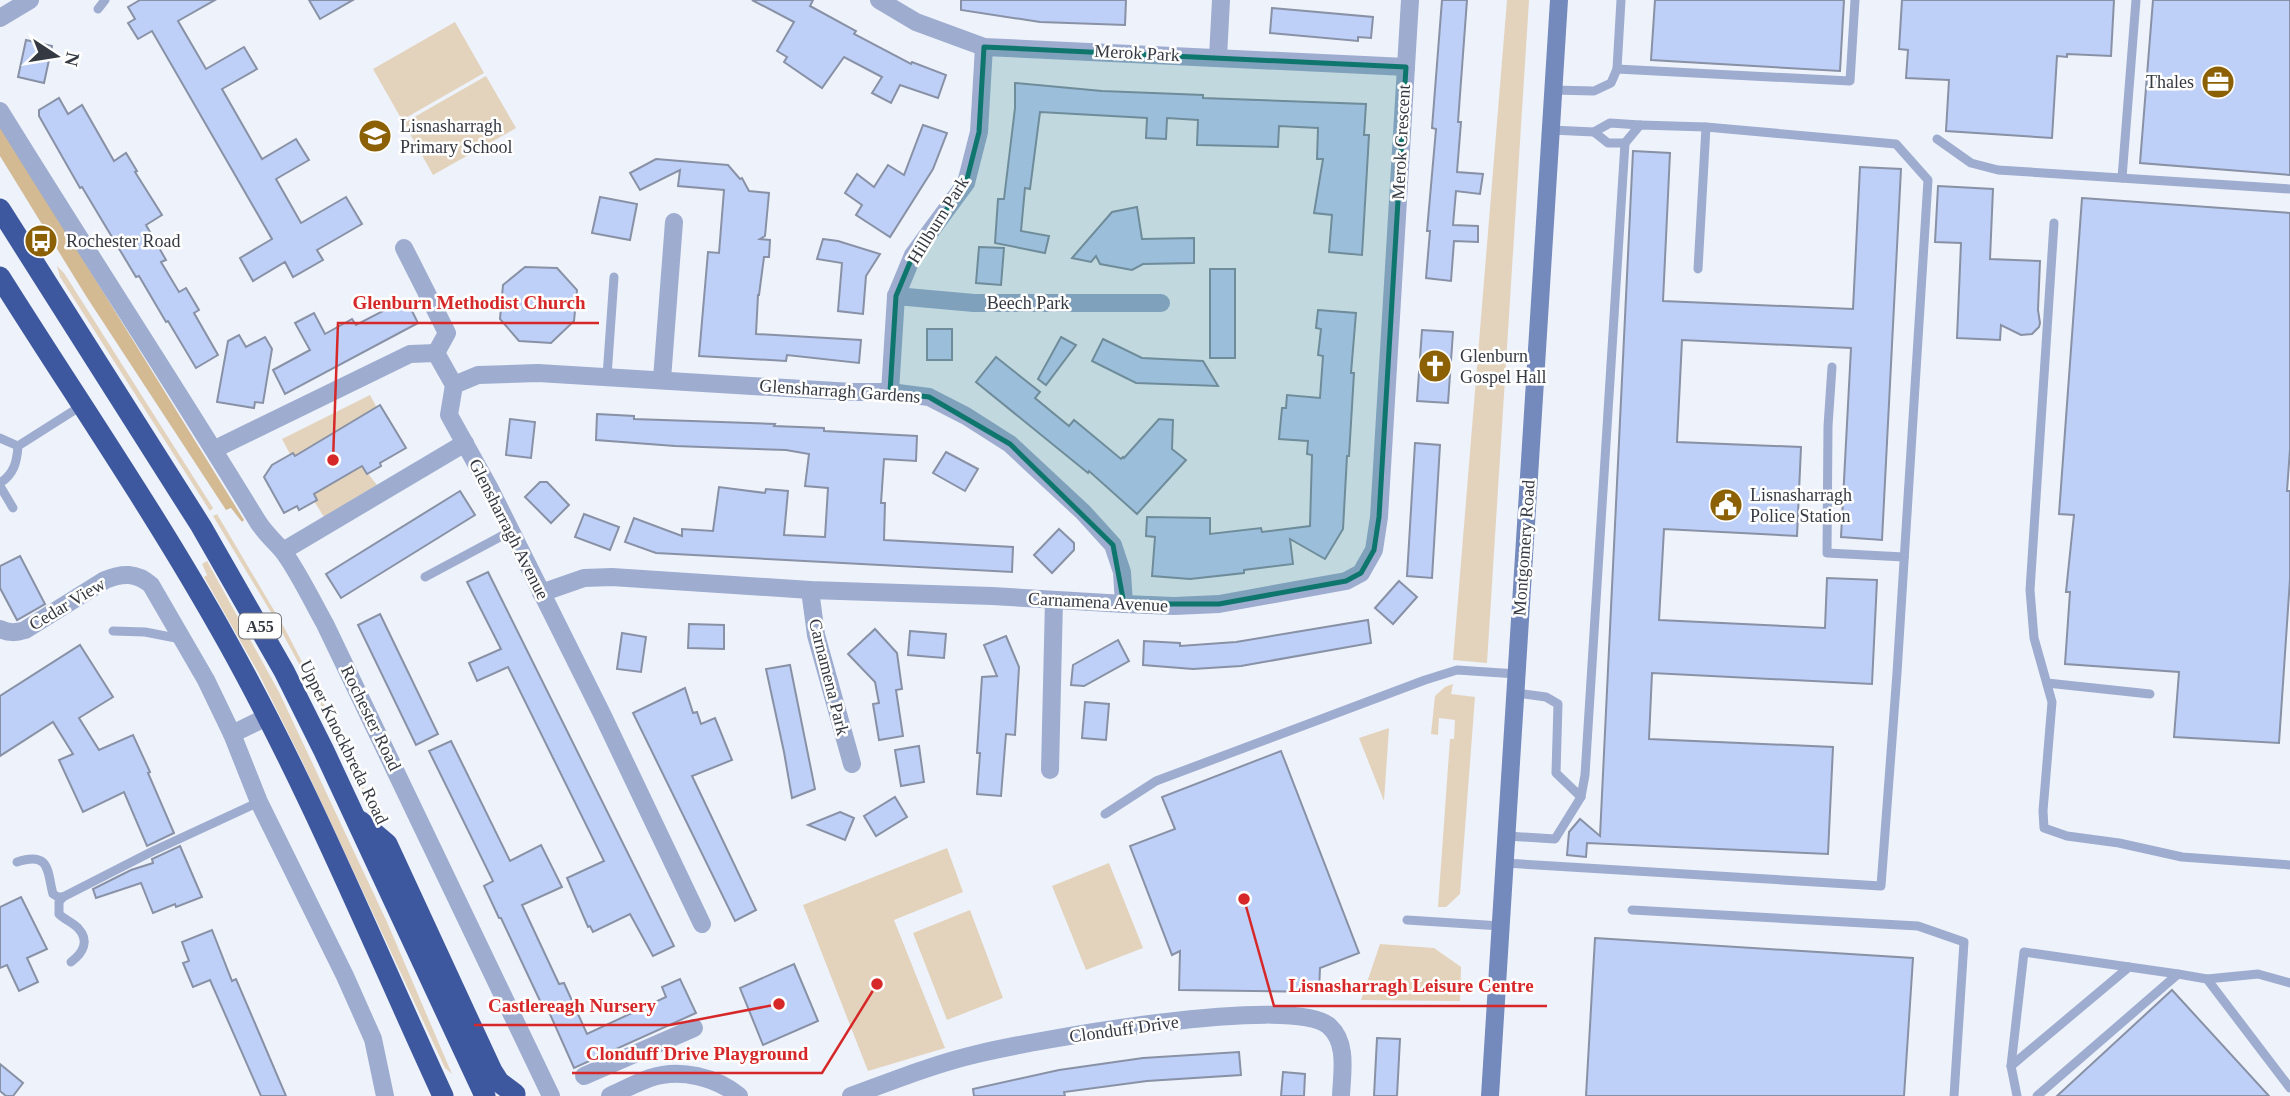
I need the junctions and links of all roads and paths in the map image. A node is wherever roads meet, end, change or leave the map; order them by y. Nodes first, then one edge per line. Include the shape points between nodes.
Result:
1 (30, 0) edge
2 (105, 0) edge
3 (879, 0) edge
4 (1221, 0) edge
5 (1410, 0) edge
6 (1559, 0) edge
7 (1621, 0) edge
8 (1855, 0) edge
9 (2136, 0) edge
10 (98, 9) dead end
11 (0, 18) edge
12 (984, 47) junction
13 (1218, 57) junction
14 (1406, 67) junction
15 (1617, 69) junction
16 (1553, 90) junction
17 (0, 111) edge
18 (1640, 125) junction
19 (1706, 127) junction
20 (1551, 130) junction
21 (1594, 132) junction
22 (1937, 139) dead end
23 (1625, 143) junction
24 (2122, 178) junction
25 (2290, 189) edge
26 (0, 209) edge
27 (674, 222) dead end
28 (2054, 223) dead end
29 (404, 248) dead end
30 (1698, 269) dead end
31 (0, 277) edge
32 (614, 277) dead end
33 (1393, 285) joint
34 (896, 296) junction
35 (1161, 303) dead end
36 (436, 353) junction
37 (1832, 367) dead end
38 (607, 376) junction
39 (662, 379) junction
40 (454, 384) junction
41 (890, 392) junction
42 (81, 406) junction
43 (0, 438) edge
44 (465, 443) junction
45 (18, 446) junction
46 (215, 449) junction
47 (0, 485) edge
48 (13, 508) dead end
49 (511, 531) junction
50 (283, 551) junction
51 (1905, 557) junction
52 (425, 577) dead end
53 (810, 590) junction
54 (541, 593) junction
55 (1054, 600) junction
56 (1124, 604) junction
57 (0, 629) edge
58 (113, 631) dead end
59 (182, 639) junction
60 (1517, 674) junction
61 (2047, 683) junction
62 (1516, 693) junction
63 (2150, 694) dead end
64 (267, 717) junction
65 (232, 734) junction
66 (852, 764) dead end
67 (1050, 770) dead end
68 (1581, 797) junction
69 (259, 803) junction
70 (1105, 814) dead end
71 (355, 818) junction
72 (1507, 836) junction
73 (17, 862) dead end
74 (1505, 863) junction
75 (2290, 865) edge
76 (63, 897) junction
77 (1632, 910) dead end
78 (1407, 920) dead end
79 (702, 924) dead end
80 (1501, 926) junction
81 (71, 962) dead end
82 (2129, 967) junction
83 (2178, 974) junction
84 (2207, 979) junction
85 (2290, 983) edge
86 (694, 1028) dead end
87 (621, 1060) junction
88 (2011, 1066) junction
89 (583, 1076) dead end
90 (631, 1086) junction
91 (547, 1088) edge
92 (2290, 1088) edge
93 (513, 1095) edge
94 (385, 1096) edge
95 (443, 1096) edge
96 (485, 1096) edge
97 (610, 1096) edge
98 (739, 1096) edge
99 (851, 1096) edge
100 (1341, 1096) edge
101 (1490, 1096) edge
102 (1954, 1096) edge
103 (2017, 1096) edge
104 (2037, 1096) edge

1 - 11 street
2 - 10 lane
3 - 12 street, Merok Park via 916,22
4 - 13 street
5 - 14 street, Merok Crescent
6 - 16 street, Montgomery Road
7 - 15 lane
8 - 15 lane via 1850,81
9 - 24 lane
12 - 13 street, Merok Park
12 - 34 street, Hillburn Park via 979,132 966,183 913,255
13 - 14 street, Merok Park
14 - 33 street, Merok Crescent
15 - 16 lane via 1611,83 1594,91
16 - 20 street, Montgomery Road
17 - 46 street, Rochester Road
18 - 19 lane
18 - 21 lane via 1610,123
18 - 23 lane
19 - 30 lane
19 - 51 lane via 1896,144 1928,180
20 - 21 lane
20 - 60 street, Montgomery Road
21 - 23 lane via 1608,143
22 - 24 lane via 1971,163 1998,170
23 - 68 lane via 1586,775
24 - 25 lane
26 - 71 highway, Upper Knockbreda Road / A55 via 244,597
27 - 39 street
28 - 61 lane via 2030,590 2034,638
29 - 36 street via 447,333
31 - 42 highway, A55
32 - 38 lane
33 - 56 street, Carnamena Avenue via 1379,517 1374,550 1361,573 1346,581 1219,604
34 - 35 street, Beech Park via 974,303
34 - 41 street, Hillburn Park
36 - 40 street
36 - 46 street via 410,354
37 - 51 lane via 1827,553
38 - 39 street, Glensharragh Gardens
38 - 40 street, Glensharragh Gardens via 478,375
39 - 41 street, Glensharragh Gardens
40 - 44 street, Glensharragh Avenue via 449,415
41 - 56 street, Glensharragh Gardens via 929,397 1010,444 1113,545 1122,572
42 - 45 lane
42 - 64 highway, A55 via 227,640
43 - 45 lane
44 - 49 street, Glensharragh Avenue
44 - 50 street
45 - 47 lane via 12,472
46 - 50 street, Rochester Road via 268,537
47 - 48 lane
49 - 52 lane
49 - 54 street, Glensharragh Avenue
50 - 91 street, Rochester Road via 337,648
51 - 74 lane via 1881,886
53 - 54 street, Carnamena Avenue via 612,577 584,578
53 - 55 street, Carnamena Avenue
53 - 66 street, Carnamena Park via 816,635
54 - 79 street, Glensharragh Avenue
55 - 56 street, Carnamena Avenue
55 - 67 street
57 - 59 street, Cedar View via 25,630 105,580 135,575 150,585
58 - 59 lane
59 - 65 street
60 - 62 street, Montgomery Road
60 - 70 lane via 1457,670 1425,680 1156,781
61 - 63 lane
61 - 75 lane via 2053,702 2045,828 2182,857
62 - 68 lane via 1546,697 1558,705 1556,773
62 - 72 street, Montgomery Road
64 - 65 street
64 - 95 highway, A55
65 - 69 street
68 - 72 lane via 1555,839
69 - 76 lane
69 - 94 street via 373,1039
71 - 93 highway via 387,844 492,1070
71 - 96 highway, Upper Knockbreda Road / A55
72 - 74 street, Montgomery Road
73 - 76 lane via 44,863 53,894
74 - 80 street, Montgomery Road
76 - 81 lane via 59,914 84,936 81,955
77 - 102 lane via 1918,926 1964,942
78 - 80 lane
80 - 101 street, Montgomery Road
82 - 83 lane
82 - 88 lane
82 - 88 lane via 2024,952
83 - 84 lane
83 - 104 lane
84 - 85 lane via 2258,974
84 - 92 lane
86 - 87 street
87 - 89 street
87 - 90 street
88 - 103 lane
90 - 97 street
90 - 98 street via 674,1074 708,1078
91 - 93 street
99 - 100 street, Clonduff Drive via 944,1063 1035,1042 1235,1015 1301,1017 1328,1025 1340,1039

